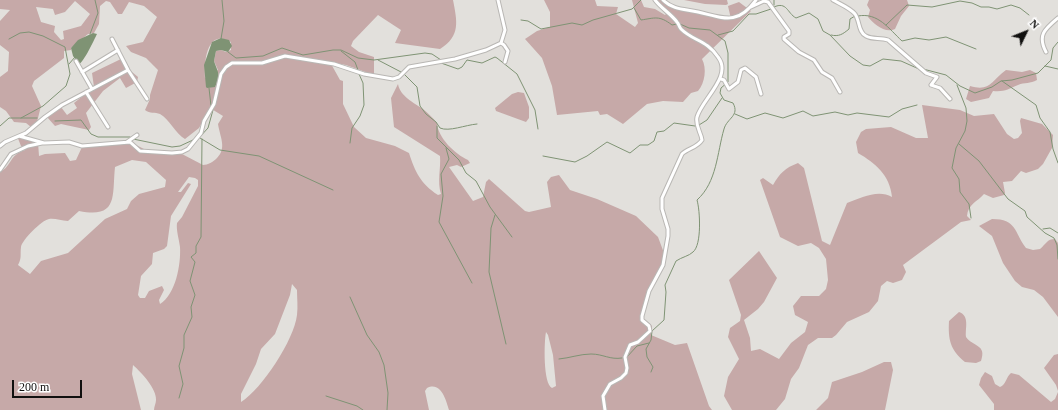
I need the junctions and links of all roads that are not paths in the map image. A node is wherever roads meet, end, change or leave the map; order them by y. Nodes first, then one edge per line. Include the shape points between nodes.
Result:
1 (498, 0) edge
2 (655, 0) edge
3 (663, 0) edge
4 (756, 0) edge
5 (833, 0) edge
6 (751, 7) junction
7 (1058, 18) edge
8 (112, 39) dead end
9 (501, 43) junction
10 (118, 50) junction
11 (1046, 52) dead end
12 (76, 61) dead end
13 (505, 62) dead end
14 (128, 70) junction
15 (82, 72) junction
16 (721, 79) junction
17 (92, 89) junction
18 (86, 92) junction
19 (840, 92) dead end
20 (761, 94) dead end
21 (147, 99) dead end
22 (950, 99) dead end
23 (108, 127) dead end
24 (19, 136) junction
25 (138, 136) dead end
26 (127, 142) junction
27 (44, 143) junction
28 (0, 146) edge
29 (0, 170) edge
30 (605, 410) edge

1 - 9 street via 505,30
2 - 16 street via 681,29 709,46 722,63
3 - 6 street via 669,6 726,19 733,18
4 - 6 street
5 - 22 street via 854,14 864,36 888,40 926,73 937,77 931,85 940,88
6 - 19 street via 764,1 768,2 789,31 784,39 799,52 814,60 822,72 832,78
7 - 11 street via 1045,29 1042,44
8 - 10 street
9 - 13 street via 508,51
9 - 26 street via 455,59 409,67 392,79 364,74 334,64 285,56 262,63 235,62 223,71 214,104 204,121 202,133 186,150 172,153 140,151 132,143
10 - 14 street
10 - 15 street
12 - 15 street
14 - 17 street
14 - 21 street
15 - 17 street
16 - 20 street via 729,89 738,82 741,70 745,68 756,77
16 - 30 street via 711,91 698,116 696,123 702,140 697,146 682,154 664,192 662,209 668,232 664,259 649,291 642,316 642,320 650,329 638,342 630,346 625,357 626,373 610,384 603,396
17 - 18 street
18 - 23 street
18 - 24 street
24 - 27 street
24 - 28 street
25 - 26 street
26 - 27 street via 82,146 69,142
27 - 29 street via 28,146 12,154

